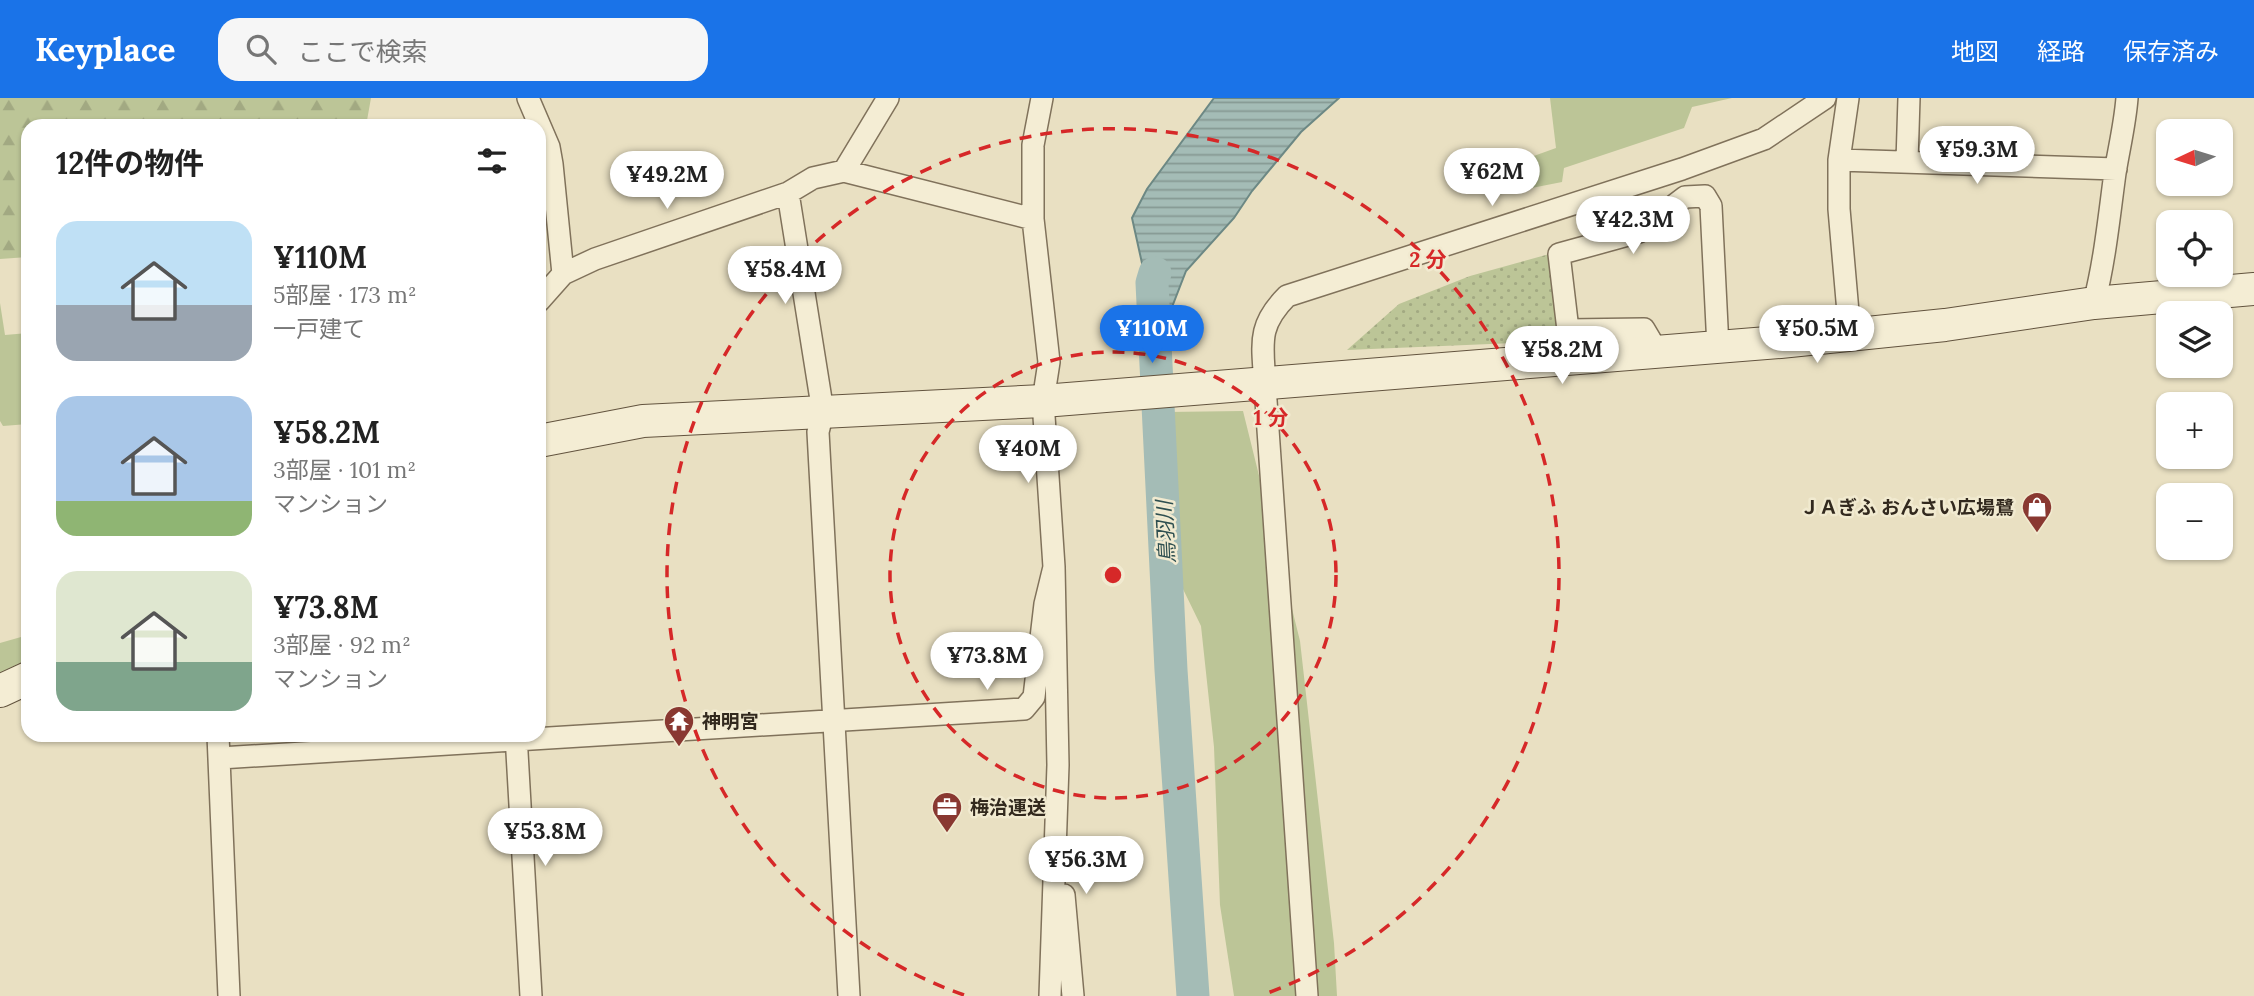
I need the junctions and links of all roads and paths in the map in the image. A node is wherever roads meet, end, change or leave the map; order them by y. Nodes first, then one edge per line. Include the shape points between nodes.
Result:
1 (528, 98) edge
2 (888, 98) edge
3 (1042, 98) edge
4 (1825, 98) edge
5 (1847, 98) edge
6 (1909, 98) edge
7 (2127, 98) edge
8 (536, 119) edge
9 (546, 143) edge
10 (1839, 160) junction
11 (1907, 162) junction
12 (2116, 169) junction
13 (844, 171) junction
14 (789, 193) junction
15 (1033, 219) junction
16 (563, 274) junction
17 (2254, 289) edge
18 (546, 293) edge
19 (2094, 303) junction
20 (1850, 335) junction
21 (1718, 347) junction
22 (1657, 351) junction
23 (1257, 385) junction
24 (1051, 400) junction
25 (823, 412) junction
26 (546, 440) edge
27 (1054, 567) junction
28 (21, 681) edge
29 (0, 691) edge
30 (832, 720) junction
31 (546, 736) edge
32 (219, 742) edge
33 (457, 742) edge
34 (516, 742) edge
35 (220, 758) junction
36 (1056, 799) junction
37 (229, 996) edge
38 (531, 996) edge
39 (849, 996) edge
40 (1050, 996) edge
41 (1073, 996) edge
42 (1307, 996) edge

1 - 8 street
2 - 13 street
3 - 15 street via 1033,145
4 - 23 street via 1764,138 1682,169 1287,296 1271,312 1262,331
5 - 10 street
6 - 11 street
7 - 12 street
9 - 16 street
10 - 11 street
10 - 20 street
11 - 12 street
12 - 19 street
13 - 14 street via 813,178
13 - 15 street
14 - 16 street via 595,258
14 - 25 street
15 - 24 street
16 - 18 street
17 - 19 street
19 - 20 street
20 - 21 street
21 - 22 street
21 - 22 street via 1711,206 1705,196 1685,198 1639,232 1559,254 1568,330 1644,329
22 - 23 street
23 - 24 street
23 - 42 street
24 - 25 street
24 - 27 street
25 - 26 street via 643,421
25 - 30 street via 818,432
27 - 30 street via 1034,697 1024,709
27 - 36 street
28 - 29 street
30 - 31 street
30 - 39 street
32 - 35 street
33 - 35 street
34 - 38 street
35 - 37 street
36 - 40 street
36 - 41 street

